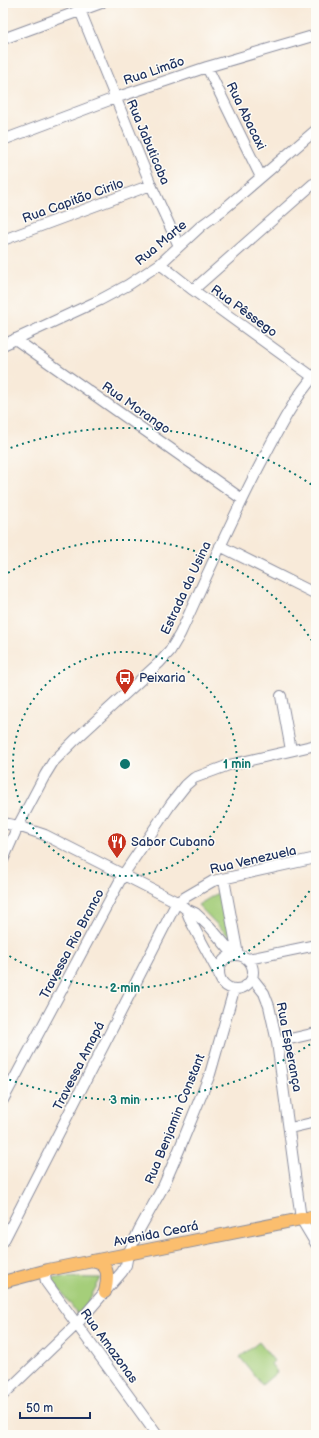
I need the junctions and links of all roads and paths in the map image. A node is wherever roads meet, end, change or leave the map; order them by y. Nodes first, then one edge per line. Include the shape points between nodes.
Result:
1 (101, 3) edge
2 (78, 7) edge
3 (316, 35) edge
4 (3, 39) edge
5 (207, 67) junction
6 (115, 98) junction
7 (316, 130) edge
8 (3, 140) edge
9 (261, 177) junction
10 (313, 184) dead end
11 (151, 185) junction
12 (3, 240) edge
13 (179, 246) junction
14 (160, 264) junction
15 (193, 290) junction
16 (15, 339) junction
17 (3, 345) edge
18 (314, 375) edge
19 (242, 499) junction
20 (220, 546) junction
21 (316, 594) edge
22 (281, 696) dead end
23 (316, 745) edge
24 (291, 750) junction
25 (3, 823) edge
26 (18, 826) junction
27 (3, 838) edge
28 (316, 858) edge
29 (4, 859) edge
30 (123, 875) junction
31 (224, 878) junction
32 (178, 902) junction
33 (186, 909) junction
34 (316, 945) edge
35 (240, 956) junction
36 (219, 974) junction
37 (253, 979) junction
38 (234, 990) junction
39 (316, 1033) edge
40 (277, 1042) junction
41 (3, 1100) edge
42 (316, 1122) edge
43 (290, 1128) junction
44 (316, 1216) edge
45 (301, 1219) junction
46 (3, 1242) edge
47 (316, 1244) edge
48 (128, 1254) junction
49 (91, 1262) junction
50 (48, 1270) junction
51 (3, 1282) edge
52 (105, 1292) junction
53 (77, 1324) junction
54 (3, 1396) edge
55 (157, 1435) edge

1 - 2 street
2 - 4 street
2 - 6 street, Rua Jabuticaba
3 - 5 street, Rua Limão
5 - 6 street, Rua Limão
5 - 9 street, Rua Abacaxi
6 - 8 street, Rua Limão
6 - 11 street, Rua Jabuticaba
7 - 9 street, Rua Marte
9 - 13 street, Rua Marte
10 - 15 street
11 - 12 street, Rua Capitão Cirilo
11 - 13 street, Rua Jabuticaba
13 - 14 street, Rua Marte
14 - 15 street, Rua Pêssego
14 - 16 street, Rua Marte via 100,300
15 - 18 street, Rua Pêssego
16 - 17 street, Rua Marte
16 - 19 street, Rua Morango
18 - 19 street, Estrada da Usina via 288,414
19 - 20 street, Estrada da Usina
20 - 21 street
20 - 26 street, Estrada da Usina via 170,651 53,762
22 - 24 street
23 - 24 street, Travessa Rio Branco
24 - 30 street, Travessa Rio Branco via 229,765 194,778 171,804
25 - 26 street
26 - 29 street, Estrada da Usina
26 - 30 street via 45,834
27 - 29 street via 6,850
28 - 31 street, Rua Venezuela
30 - 32 street
30 - 41 street, Travessa Rio Branco
31 - 32 street, Rua Venezuela via 213,881
31 - 35 street
32 - 33 street
32 - 46 street, Travessa Amapá
33 - 35 street via 195,913
33 - 36 street
34 - 35 street
35 - 36 street via 229,956 221,964
35 - 37 street via 253,966
36 - 38 street via 224,984
37 - 38 street via 246,987
37 - 40 street, Rua Esperança via 264,993 269,1006
38 - 48 street, Rua Benjamin Constant via 210,1074 163,1187
39 - 40 street
40 - 43 street, Rua Esperança
42 - 43 street
43 - 45 street, Rua Esperança
44 - 45 main road, Avenida Ceará
45 - 47 street
45 - 48 main road, Avenida Ceará
48 - 49 main road, Avenida Ceará
48 - 52 street, Rua Benjamin Constant via 122,1272
49 - 50 main road, Avenida Ceará
49 - 52 main road via 98,1262 106,1269 108,1282
50 - 51 main road, Avenida Ceará
50 - 53 street, Rua Amazonas via 46,1282
52 - 53 street, Rua Benjamin Constant
53 - 54 street, Rua Benjamin Constant
53 - 55 street, Rua Amazonas

